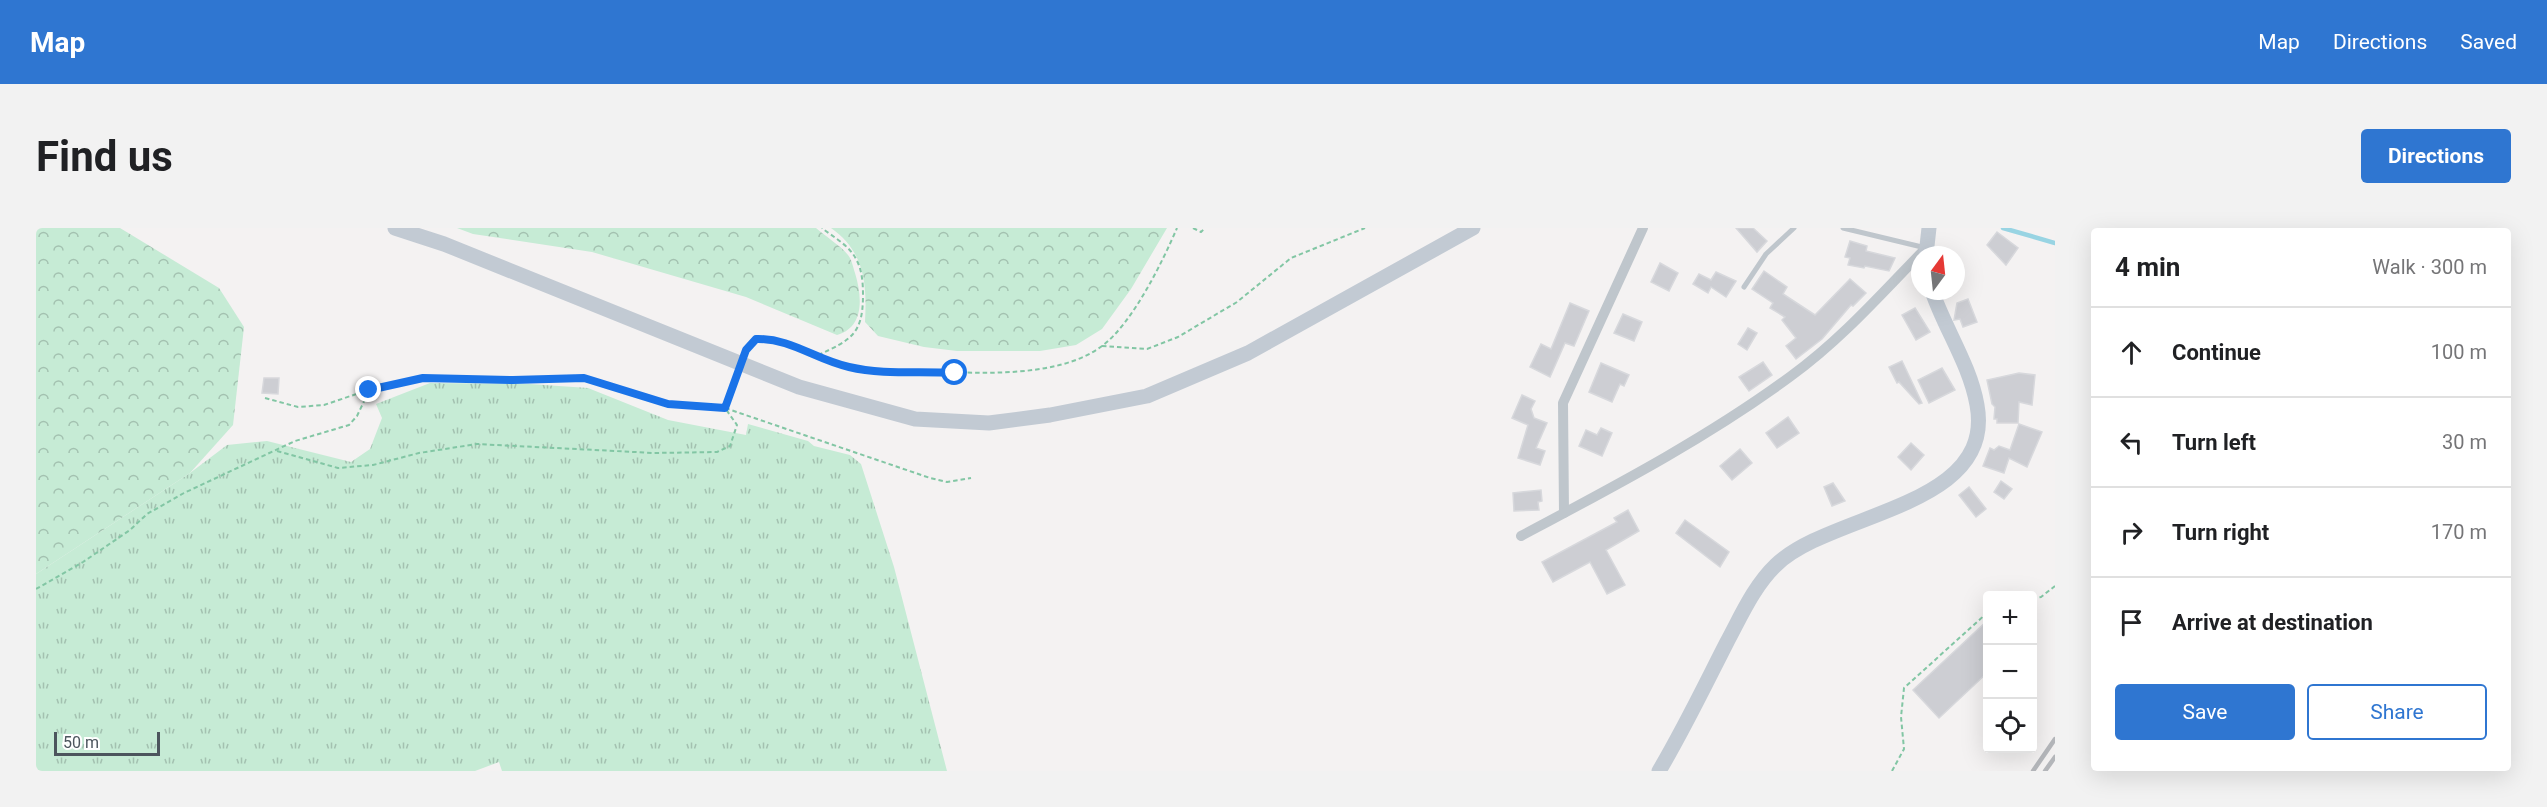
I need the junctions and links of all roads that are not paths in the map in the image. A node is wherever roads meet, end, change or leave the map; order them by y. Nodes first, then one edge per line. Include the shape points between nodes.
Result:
1 (395, 228) edge
2 (1473, 228) edge
3 (1643, 228) edge
4 (1794, 228) edge
5 (1843, 228) edge
6 (1929, 228) edge
7 (1927, 246) edge
8 (1911, 247) edge
9 (1911, 266) edge
10 (1744, 287) dead end
11 (1936, 300) edge
12 (1564, 513) junction
13 (1521, 536) dead end
14 (1659, 771) edge

1 - 2 street via 444,244 799,387 915,419 989,423 1147,396 1248,353
3 - 12 street via 1563,403
4 - 10 lane via 1766,254
5 - 8 lane
6 - 7 street
9 - 12 street via 1792,376 1661,460
11 - 14 street via 1977,404 1977,435 1966,461 1943,485 1805,543 1774,567 1745,607
12 - 13 street

